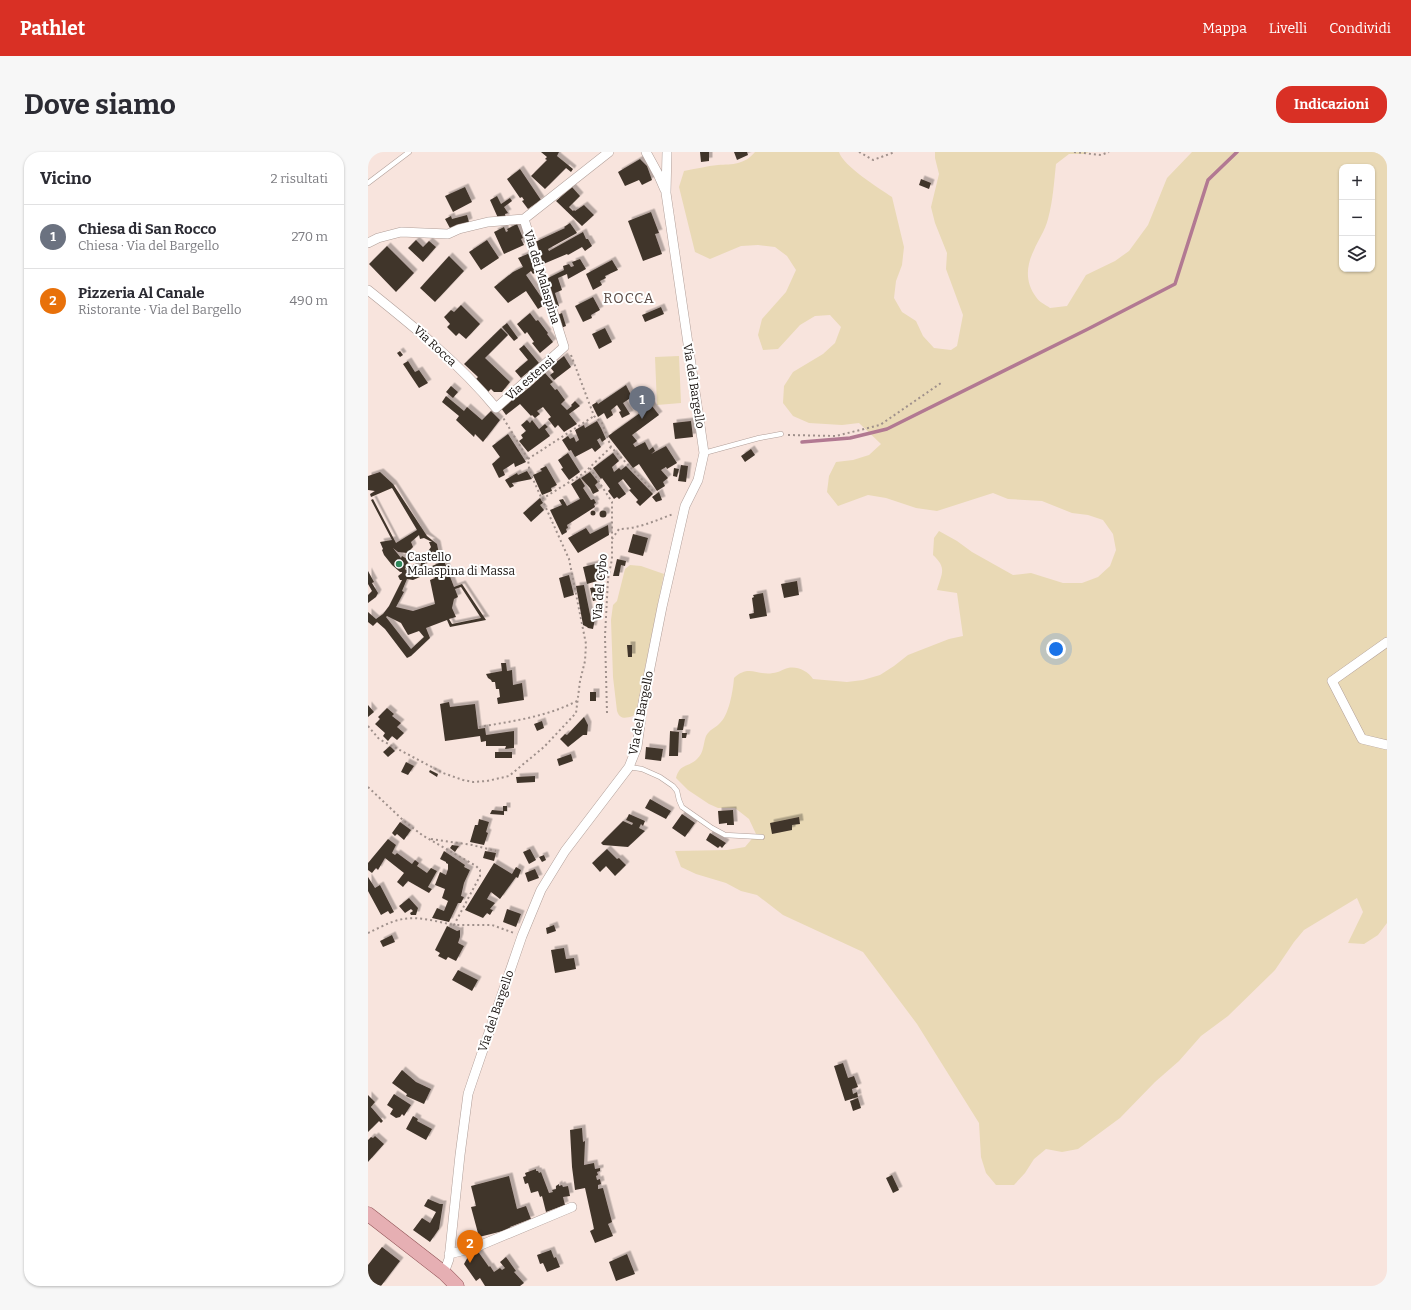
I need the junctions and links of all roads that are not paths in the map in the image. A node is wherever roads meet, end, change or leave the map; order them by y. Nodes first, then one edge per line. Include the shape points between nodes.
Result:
1 (409, 152) edge
2 (609, 152) edge
3 (646, 152) edge
4 (667, 152) edge
5 (368, 183) edge
6 (666, 193) junction
7 (524, 219) junction
8 (368, 243) edge
9 (368, 290) edge
10 (564, 347) joint
11 (496, 408) joint
12 (781, 434) road end
13 (704, 453) junction
14 (1387, 642) edge
15 (1387, 744) edge
16 (629, 767) junction
17 (762, 837) dead end
18 (572, 1208) dead end
19 (368, 1214) edge
20 (449, 1254) junction
21 (451, 1281) edge

1 - 5 lane
2 - 7 street, Via dei Malaspina
3 - 6 street
4 - 6 street
6 - 13 street, Via del Bargello
7 - 8 street via 488,222 448,234 401,232
7 - 10 street, Via dei Malaspina
9 - 11 street, Via Rocca via 412,325 479,387
10 - 11 street, Via estensi
12 - 13 lane
13 - 16 street, Via del Bargello via 698,480 685,506 662,607 637,747
14 - 15 street via 1332,681 1362,739
16 - 17 lane via 642,769 673,786 682,807 724,835
16 - 20 street, Via del Bargello via 565,851 541,890 522,936 468,1094
18 - 20 street via 474,1248
19 - 21 main road
20 - 21 street, Via del Bargello

